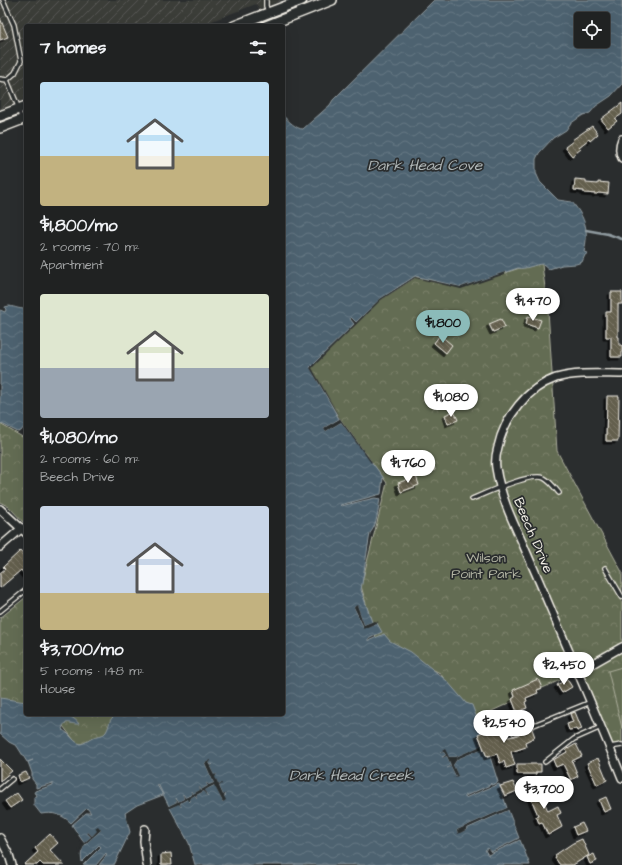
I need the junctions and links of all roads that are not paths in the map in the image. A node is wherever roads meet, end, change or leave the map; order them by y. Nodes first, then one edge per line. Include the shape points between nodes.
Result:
1 (3, 0) edge
2 (266, 0) edge
3 (302, 0) edge
4 (332, 0) edge
5 (269, 13) junction
6 (239, 24) edge
7 (271, 24) edge
8 (0, 79) edge
9 (7, 80) junction
10 (22, 107) edge
11 (0, 116) edge
12 (23, 119) edge
13 (0, 128) edge
14 (622, 139) edge
15 (622, 158) edge
16 (622, 374) edge
17 (500, 488) junction
18 (559, 493) dead end
19 (472, 499) dead end
20 (0, 509) edge
21 (24, 530) edge
22 (0, 547) edge
23 (605, 568) dead end
24 (24, 592) edge
25 (622, 597) edge
26 (0, 611) edge
27 (622, 647) edge
28 (578, 672) junction
29 (592, 702) junction
30 (601, 727) junction
31 (514, 733) dead end
32 (622, 745) edge
33 (610, 747) junction
34 (545, 762) dead end
35 (622, 778) edge
36 (12, 779) dead end
37 (0, 789) edge
38 (145, 829) dead end
39 (0, 838) edge
40 (12, 865) edge
41 (147, 865) edge

1 - 9 lane via 14,25 21,61 15,73
2 - 5 lane
3 - 5 street
4 - 7 street
5 - 6 street
8 - 9 lane
9 - 10 lane
10 - 11 street
10 - 12 lane
12 - 13 street
14 - 15 street via 619,146
16 - 17 street, Beech Drive via 582,374 555,379 525,398 510,417 500,438 495,466
17 - 18 lane via 531,477 542,477
17 - 19 lane
17 - 28 street, Beech Drive via 508,512
20 - 21 street
21 - 22 street
23 - 25 lane
24 - 26 lane
27 - 28 street
28 - 29 street, Beech Drive
29 - 30 street, Beech Drive
29 - 31 lane
30 - 33 street, Beech Drive
30 - 34 lane via 574,739
32 - 33 lane
33 - 35 street, Beech Drive
36 - 37 lane
38 - 41 street
39 - 40 street

